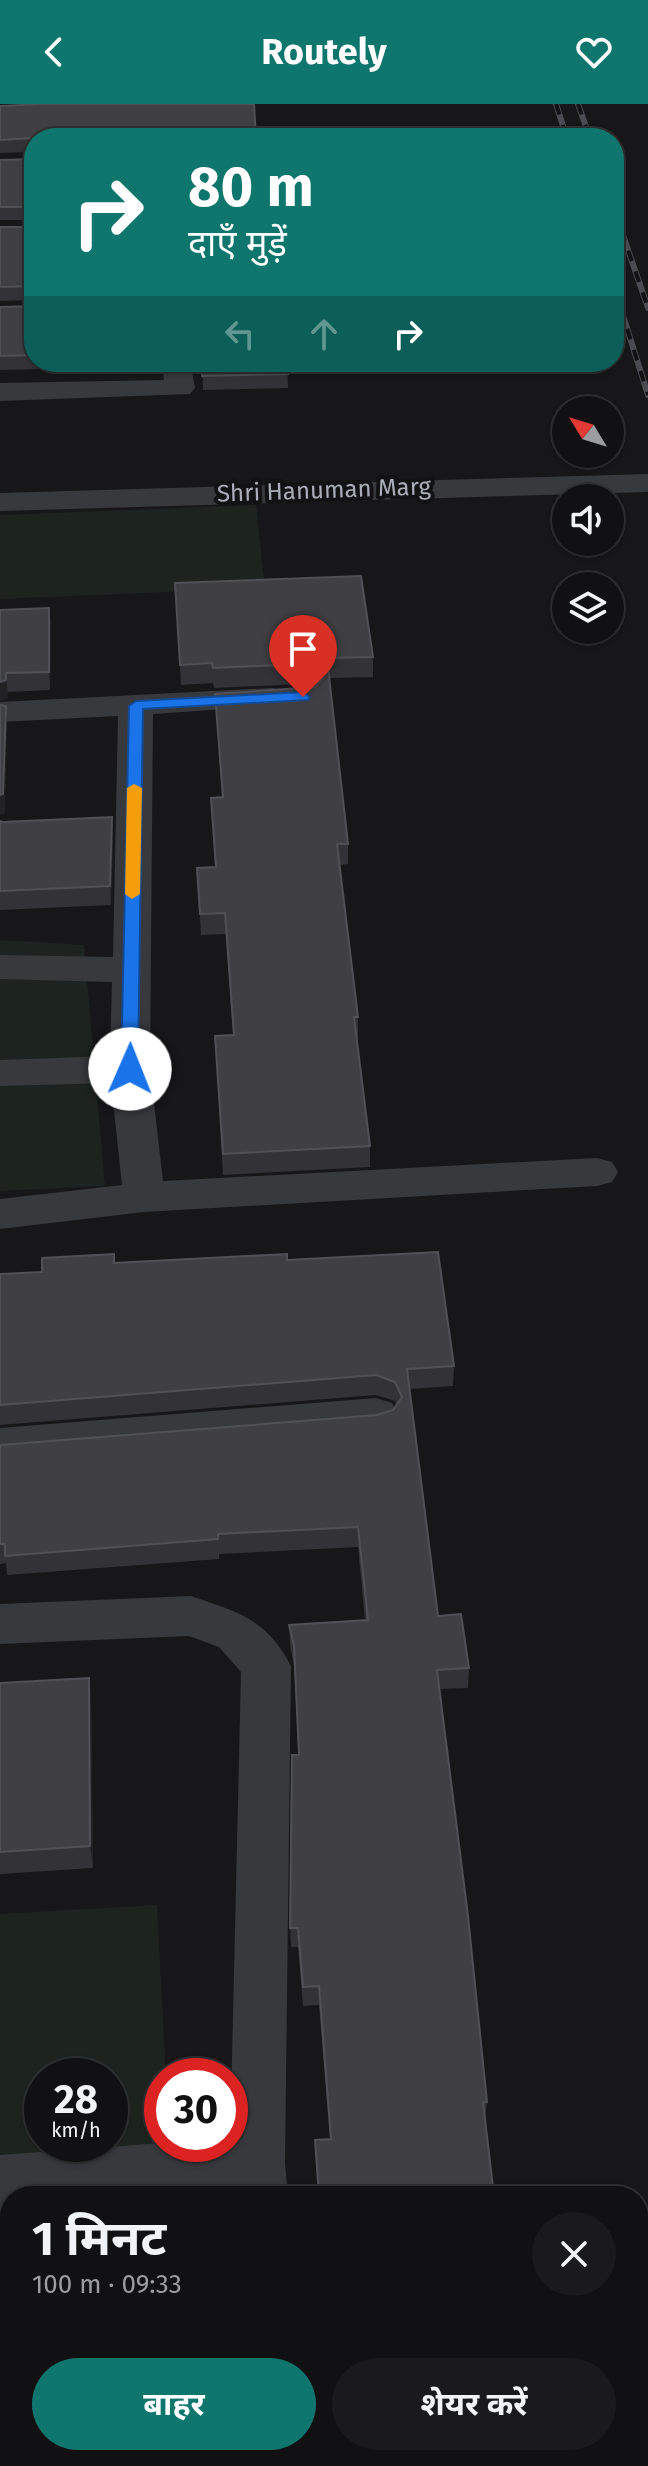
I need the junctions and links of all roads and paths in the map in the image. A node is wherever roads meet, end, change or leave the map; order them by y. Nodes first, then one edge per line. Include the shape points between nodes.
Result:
1 (178, 372) edge
2 (0, 392) edge
3 (648, 483) edge
4 (0, 502) edge
5 (303, 697) edge
6 (136, 706) junction
7 (0, 712) edge
8 (0, 967) edge
9 (131, 970) junction
10 (130, 1069) junction
11 (0, 1073) edge
12 (597, 1172) dead end
13 (144, 1197) junction
14 (0, 1214) edge
15 (376, 1415) edge
16 (0, 1445) edge
17 (0, 1624) edge
18 (258, 2180) edge
19 (0, 2183) edge

1 - 2 street via 180,388
3 - 4 street, Shri Hanuman Marg
5 - 6 street
6 - 7 street
6 - 9 street via 119,822
8 - 9 street
9 - 10 street
10 - 11 street
10 - 13 street
12 - 13 street
13 - 14 street
15 - 16 street
17 - 18 street via 191,1616 237,1633 266,1666
18 - 19 street

